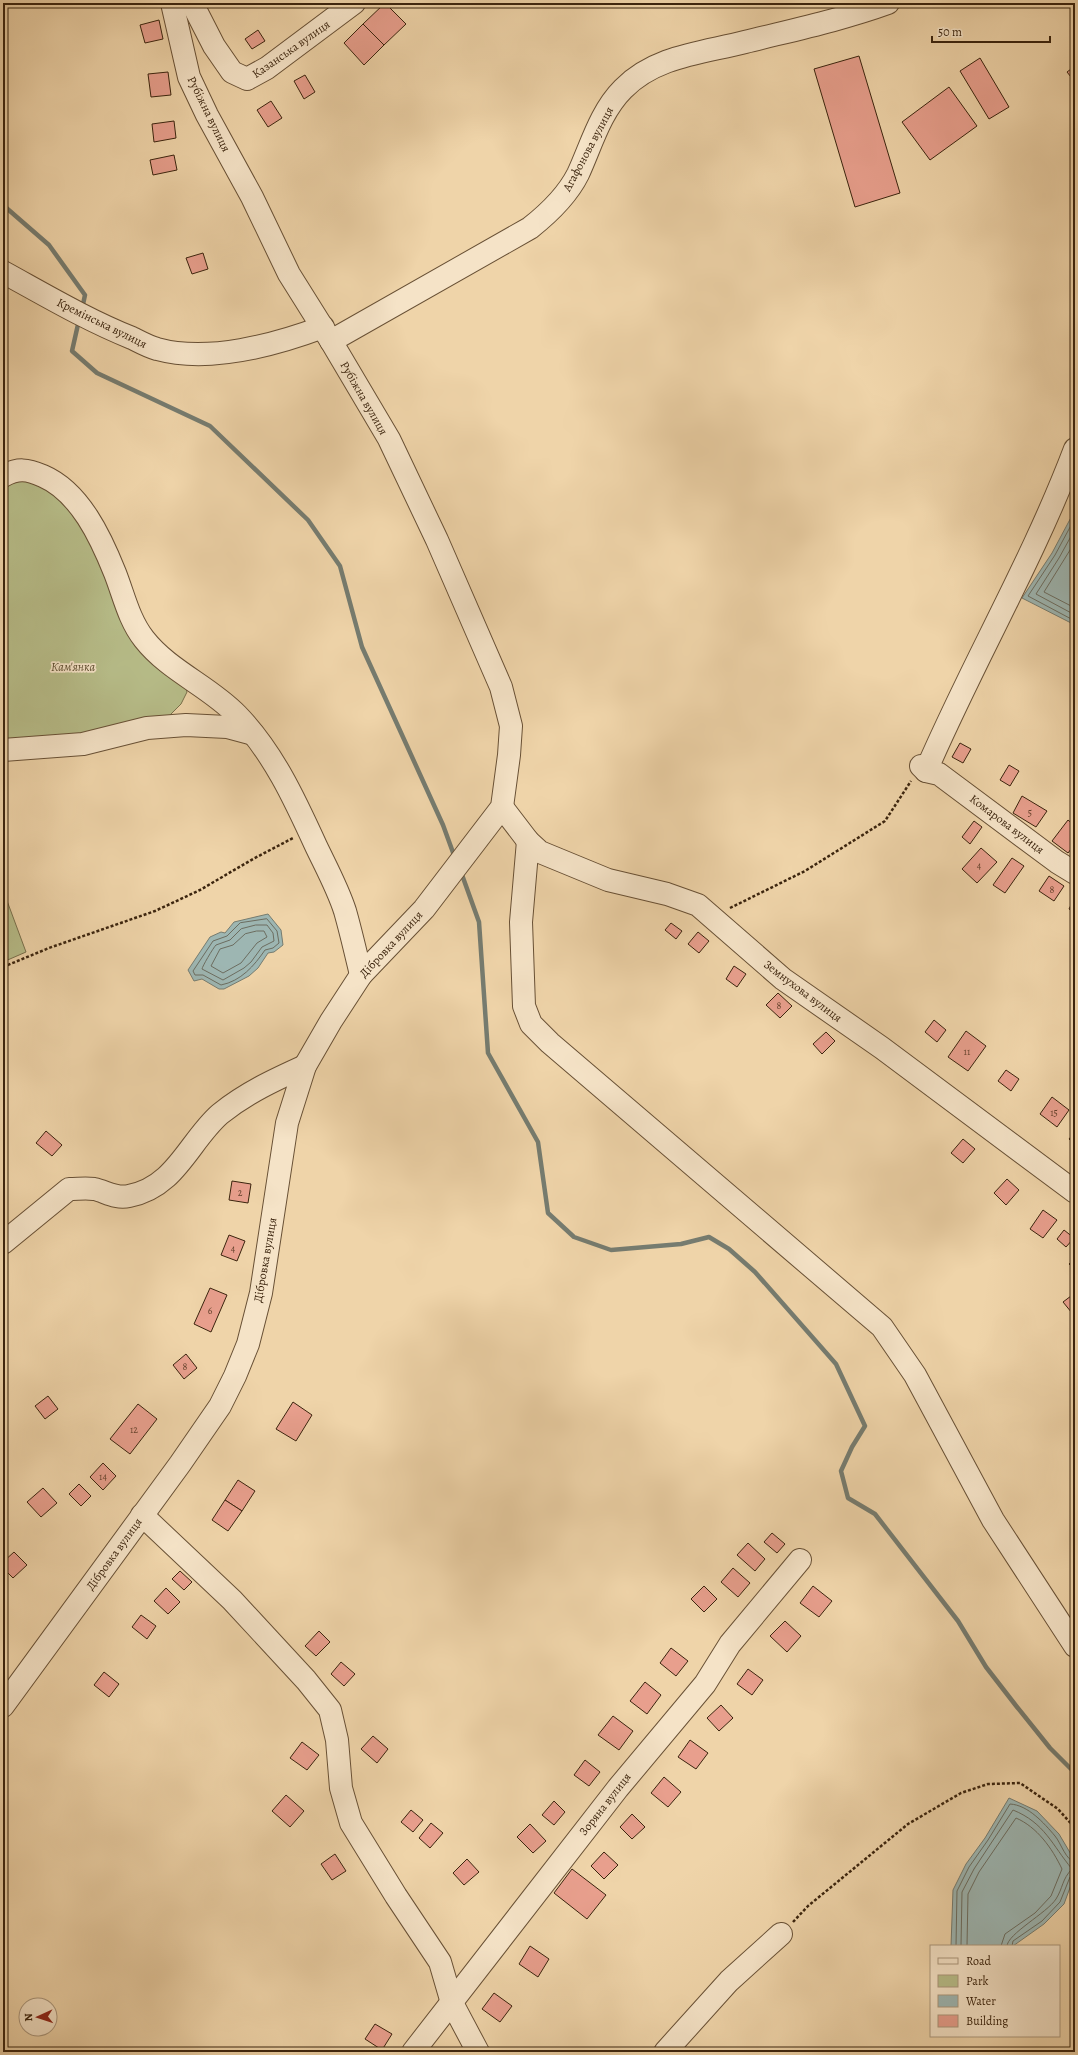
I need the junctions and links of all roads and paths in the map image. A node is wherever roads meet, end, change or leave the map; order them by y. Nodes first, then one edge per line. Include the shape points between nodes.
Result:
1 (172, 3) edge
2 (192, 3) edge
3 (354, 3) edge
4 (888, 3) edge
5 (3, 272) edge
6 (327, 334) junction
7 (1075, 449) edge
8 (3, 476) edge
9 (253, 734) junction
10 (3, 750) edge
11 (929, 770) junction
12 (502, 807) junction
13 (309, 831) junction
14 (528, 841) junction
15 (1075, 873) edge
16 (706, 912) junction
17 (3, 967) edge
18 (361, 975) junction
19 (305, 1066) junction
20 (1075, 1192) edge
21 (3, 1243) edge
22 (142, 1515) junction
23 (800, 1560) dead end
24 (1075, 1646) edge
25 (3, 1706) edge
26 (1075, 1828) edge
27 (781, 1934) joint
28 (452, 2003) junction
29 (414, 2052) edge
30 (478, 2052) edge
31 (665, 2052) edge

1 - 6 street, Рубіжна вулиця via 190,77 206,115 252,197 289,274
2 - 3 street, Казанська вулиця via 214,46 232,72 247,79 267,68
4 - 6 street, Агафонова вулиця via 821,23 671,59 639,74 622,90 604,115 577,175 549,213 530,228
5 - 6 street, Кремінська вулиця via 90,319 156,349 210,354
6 - 12 street, Рубіжна вулиця via 389,439 437,540 501,687 511,726
7 - 11 street via 1004,609 951,713
8 - 9 street via 24,469 32,471 59,486 75,502 97,534 131,617 144,639 169,664 215,696
9 - 10 street via 228,727 186,725 147,728 83,744
9 - 13 street via 287,784
11 - 15 street, Комарова вулиця
11 - 16 path via 918,766 907,789 884,821 805,870 746,901 732,908
12 - 14 street, Земнухова вулиця
12 - 18 street, Дібровка вулиця via 424,909
13 - 17 path via 260,855 200,890 155,911
13 - 18 street via 345,910
14 - 16 street, Земнухова вулиця via 540,852 567,865 608,880 667,894 698,905
14 - 24 street via 521,922 524,1006 531,1024 882,1327 915,1375 993,1520
16 - 20 street, Земнухова вулиця via 783,979 882,1048
18 - 19 street, Дібровка вулиця
19 - 21 street via 239,1099 218,1116 176,1168 145,1191 128,1197 108,1195 96,1190 70,1189
19 - 22 street, Дібровка вулиця via 287,1123 261,1293 248,1344 220,1406
22 - 25 street, Дібровка вулиця
22 - 28 street via 232,1600 306,1680 330,1710 337,1740 341,1788 351,1823 440,1962
23 - 28 street, Зоряна вулиця via 730,1644 705,1684 618,1788
26 - 27 path via 1058,1809 1020,1783 988,1784 961,1793 908,1824 808,1906
27 - 31 street via 729,1981
28 - 29 street, Зоряна вулиця
28 - 30 street

